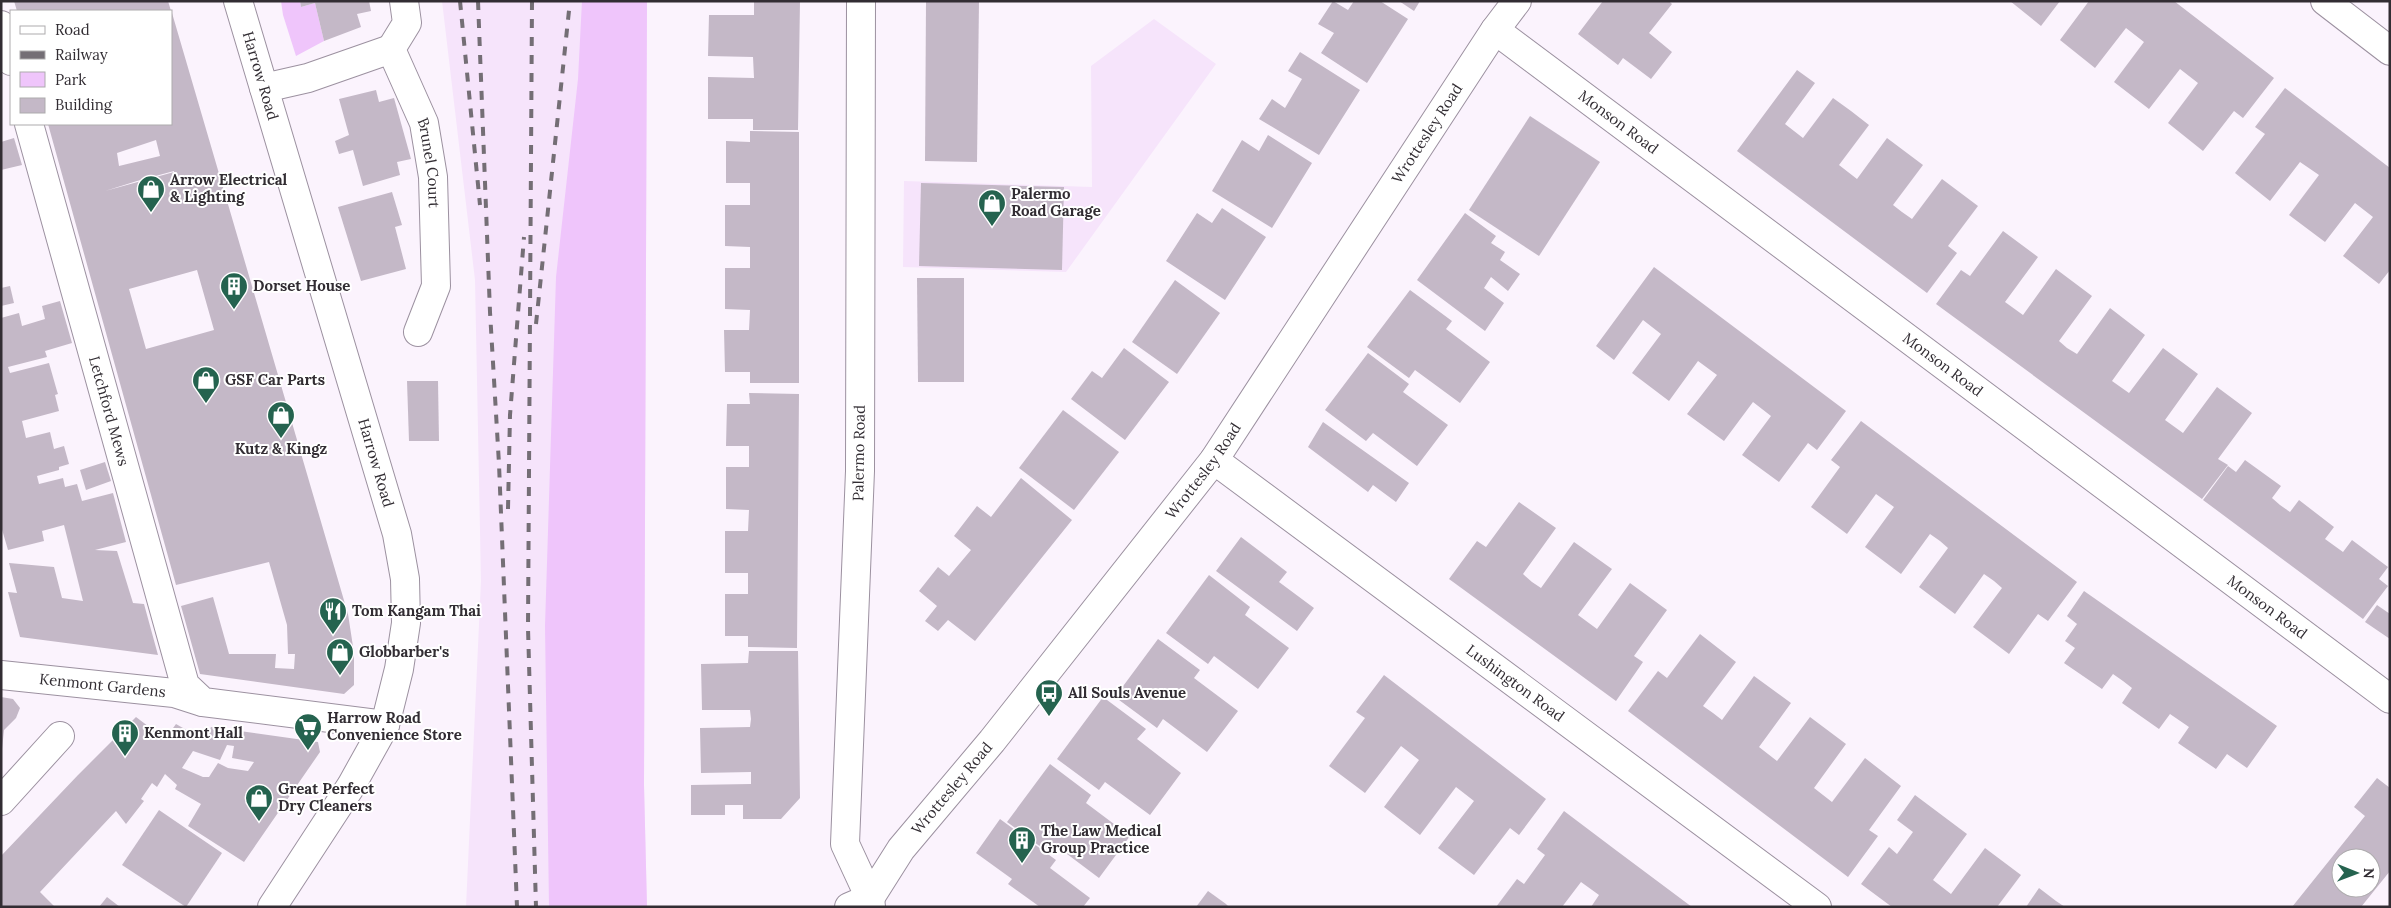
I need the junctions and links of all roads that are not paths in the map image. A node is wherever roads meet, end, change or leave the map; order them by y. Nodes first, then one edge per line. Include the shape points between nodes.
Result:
1 (238, 1) edge
2 (404, 1) edge
3 (861, 1) edge
4 (1517, 1) edge
5 (2325, 1) edge
6 (1, 25) edge
7 (1495, 30) junction
8 (391, 49) junction
9 (2390, 50) edge
10 (10, 57) edge
11 (264, 88) junction
12 (29, 125) edge
13 (418, 332) dead end
14 (1214, 460) junction
15 (1, 675) edge
16 (198, 698) junction
17 (2390, 699) edge
18 (385, 725) junction
19 (60, 736) dead end
20 (1, 801) edge
21 (870, 905) edge
22 (272, 907) edge
23 (1817, 907) edge

1 - 11 street, Harrow Road
2 - 8 street via 407,23
3 - 21 street, Palermo Road via 860,470 845,844
4 - 7 street, Wrottesley Road
5 - 9 street
6 - 10 street
7 - 14 street, Wrottesley Road
7 - 17 street, Monson Road
8 - 11 street via 308,78
8 - 13 street, Brunel Court via 424,123 433,177 436,286
11 - 18 street, Harrow Road via 398,543 405,579 406,623
12 - 16 street, Letchford Mews via 185,685
14 - 21 street, Wrottesley Road via 992,741 901,849
14 - 23 street, Lushington Road
15 - 16 street, Kenmont Gardens
16 - 18 street, Kenmont Gardens
18 - 22 street, Harrow Road via 351,786
19 - 20 street

